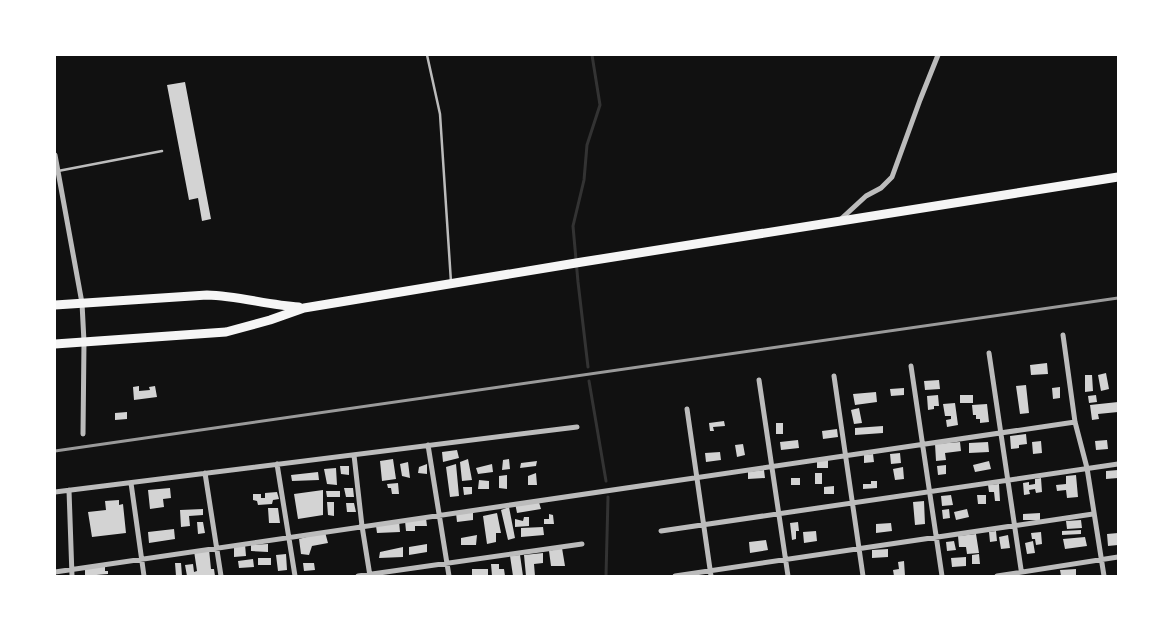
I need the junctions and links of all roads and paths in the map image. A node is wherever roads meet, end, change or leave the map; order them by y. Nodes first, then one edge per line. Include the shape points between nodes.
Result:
1 (427, 55) edge
2 (938, 55) edge
3 (162, 151) dead end
4 (55, 155) edge
5 (58, 170) junction
6 (1118, 177) edge
7 (839, 221) junction
8 (452, 284) junction
9 (82, 303) junction
10 (55, 305) edge
11 (304, 308) junction
12 (1063, 334) dead end
13 (84, 342) junction
14 (55, 344) edge
15 (989, 353) dead end
16 (911, 366) dead end
17 (834, 376) dead end
18 (759, 380) dead end
19 (687, 409) dead end
20 (1076, 422) junction
21 (577, 427) dead end
22 (1001, 433) junction
23 (83, 434) dead end
24 (923, 444) junction
25 (428, 445) junction
26 (354, 454) junction
27 (845, 455) junction
28 (277, 464) junction
29 (1118, 464) edge
30 (772, 465) junction
31 (1086, 468) junction
32 (205, 473) junction
33 (696, 476) junction
34 (1008, 481) junction
35 (131, 483) junction
36 (69, 490) junction
37 (55, 492) edge
38 (930, 492) junction
39 (852, 504) junction
40 (439, 514) junction
41 (779, 514) junction
42 (1093, 514) junction
43 (704, 525) junction
44 (362, 526) junction
45 (1014, 527) junction
46 (661, 532) dead end
47 (289, 537) junction
48 (936, 538) junction
49 (582, 544) dead end
50 (217, 548) junction
51 (859, 549) junction
52 (1118, 558) edge
53 (141, 559) junction
54 (786, 560) junction
55 (1102, 560) junction
56 (448, 563) junction
57 (72, 569) junction
58 (55, 572) edge
59 (711, 573) edge
60 (1021, 574) edge
61 (370, 575) edge
62 (72, 576) edge
63 (144, 576) edge
64 (221, 576) edge
65 (295, 576) edge
66 (358, 576) edge
67 (449, 576) edge
68 (675, 576) edge
69 (788, 576) edge
70 (863, 576) edge
71 (942, 576) edge
72 (997, 576) edge
73 (1104, 576) edge

1 - 8 lane via 440,114
2 - 7 street via 892,177
3 - 5 lane
4 - 5 street
5 - 9 street
6 - 7 highway
7 - 8 highway
8 - 11 highway
9 - 10 highway
9 - 11 highway via 222,296
9 - 13 street
11 - 13 highway via 226,332
12 - 20 street
13 - 14 highway
13 - 23 street
15 - 22 street
16 - 24 street
17 - 27 street
18 - 30 street
19 - 33 street
20 - 22 street
20 - 31 street
21 - 25 street
22 - 24 street
22 - 34 street
24 - 27 street
24 - 38 street
25 - 26 street
25 - 40 street
26 - 28 street
26 - 44 street
27 - 30 street
27 - 39 street
28 - 32 street
28 - 47 street
29 - 31 street
30 - 33 street
30 - 41 street
31 - 34 street
31 - 42 street
32 - 35 street
32 - 50 street
33 - 40 street
33 - 43 street
34 - 38 street
34 - 45 street
35 - 36 street
35 - 53 street
36 - 37 street
36 - 57 street
38 - 39 street
38 - 48 street
39 - 41 street
39 - 51 street
40 - 44 street
40 - 56 street
41 - 43 street
41 - 54 street
42 - 45 street
42 - 55 street
43 - 46 street
43 - 59 street
44 - 47 street
44 - 61 street
45 - 48 street
45 - 60 street
47 - 50 street
47 - 65 street
48 - 51 street
48 - 71 street
49 - 56 street
50 - 53 street
50 - 64 street
51 - 54 street
51 - 70 street
52 - 55 street
53 - 57 street
53 - 63 street
54 - 59 street
54 - 69 street
55 - 60 street
55 - 73 street
56 - 61 street
56 - 67 street
57 - 58 street
57 - 62 street
59 - 68 street
60 - 72 street
61 - 66 street

